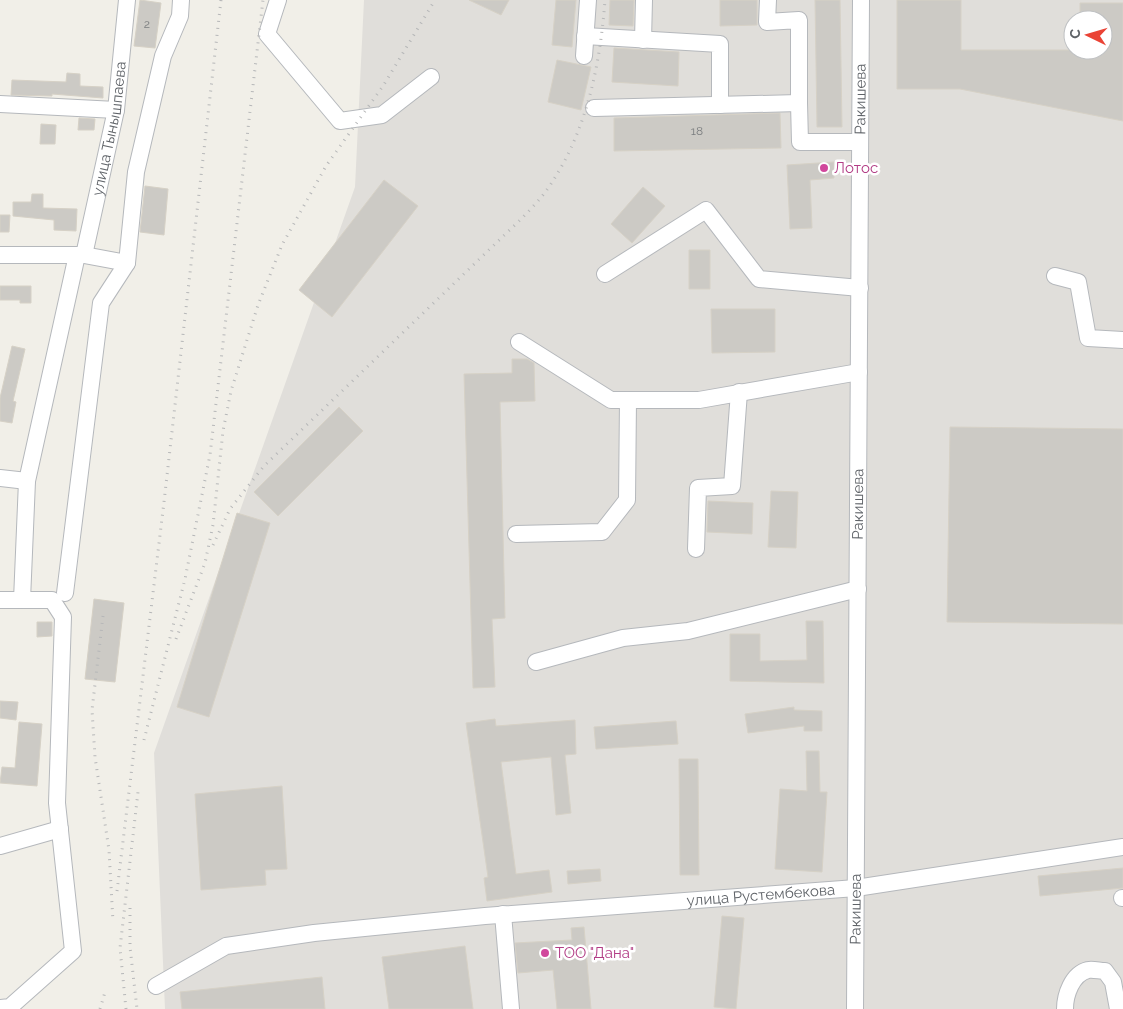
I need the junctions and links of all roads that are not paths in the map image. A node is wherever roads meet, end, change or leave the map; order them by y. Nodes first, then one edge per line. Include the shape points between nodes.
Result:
1 (127, 0) edge
2 (182, 0) edge
3 (278, 0) edge
4 (588, 0) edge
5 (644, 0) edge
6 (768, 0) edge
7 (861, 0) edge
8 (585, 36) junction
9 (643, 40) junction
10 (584, 56) dead end
11 (431, 77) dead end
12 (799, 103) junction
13 (0, 104) edge
14 (720, 105) junction
15 (594, 108) dead end
16 (116, 110) junction
17 (860, 142) junction
18 (0, 255) edge
19 (80, 255) junction
20 (127, 263) junction
21 (605, 274) dead end
22 (1055, 276) dead end
23 (860, 288) junction
24 (1123, 340) edge
25 (519, 342) dead end
26 (859, 372) junction
27 (739, 392) junction
28 (628, 400) junction
29 (0, 478) edge
30 (27, 481) junction
31 (516, 534) dead end
32 (696, 549) dead end
33 (858, 589) junction
34 (59, 596) junction
35 (0, 600) edge
36 (22, 600) junction
37 (536, 662) dead end
38 (60, 829) junction
39 (0, 833) edge
40 (8, 844) edge
41 (1123, 847) edge
42 (856, 888) junction
43 (503, 914) junction
44 (156, 986) dead end
45 (0, 1008) edge
46 (511, 1009) edge
47 (854, 1009) edge
48 (1065, 1009) edge
49 (1118, 1009) edge

1 - 16 street, улица Тынышпаева
2 - 20 street via 180,16 163,56 136,172
3 - 11 street via 267,34 340,121 382,115
4 - 8 street
5 - 9 street
6 - 12 street via 767,22 799,20
7 - 17 street, Ракишева
8 - 9 street
8 - 10 street
9 - 14 street via 720,44
12 - 14 street
12 - 17 street via 800,142
13 - 16 street
14 - 15 street
16 - 19 street, улица Тынышпаева
17 - 23 street, Ракишева
18 - 19 street
19 - 20 street
19 - 30 street, улица Тынышпаева
20 - 34 street via 101,303
21 - 23 street via 706,210 759,279
22 - 24 street via 1078,282 1088,338
23 - 26 street, Ракишева
25 - 28 street via 611,400
26 - 27 street
26 - 33 street, Ракишева
27 - 28 street via 699,400
27 - 32 street via 732,486 698,488
28 - 31 street via 628,500 602,532
29 - 30 street
30 - 36 street, улица Тынышпаева
33 - 37 street via 688,631 623,638
33 - 42 street, Ракишева
34 - 36 street
34 - 38 street via 64,617 57,794
35 - 36 street
38 - 40 street
38 - 45 street via 73,951 10,1007
39 - 40 street
41 - 42 street, улица Рустембекова
42 - 43 street, улица Рустембекова
42 - 47 street, Ракишева
43 - 44 street, улица Рустембекова via 314,933 226,946
43 - 46 street
48 - 49 street via 1066,994 1078,976 1089,970 1105,971 1114,982

